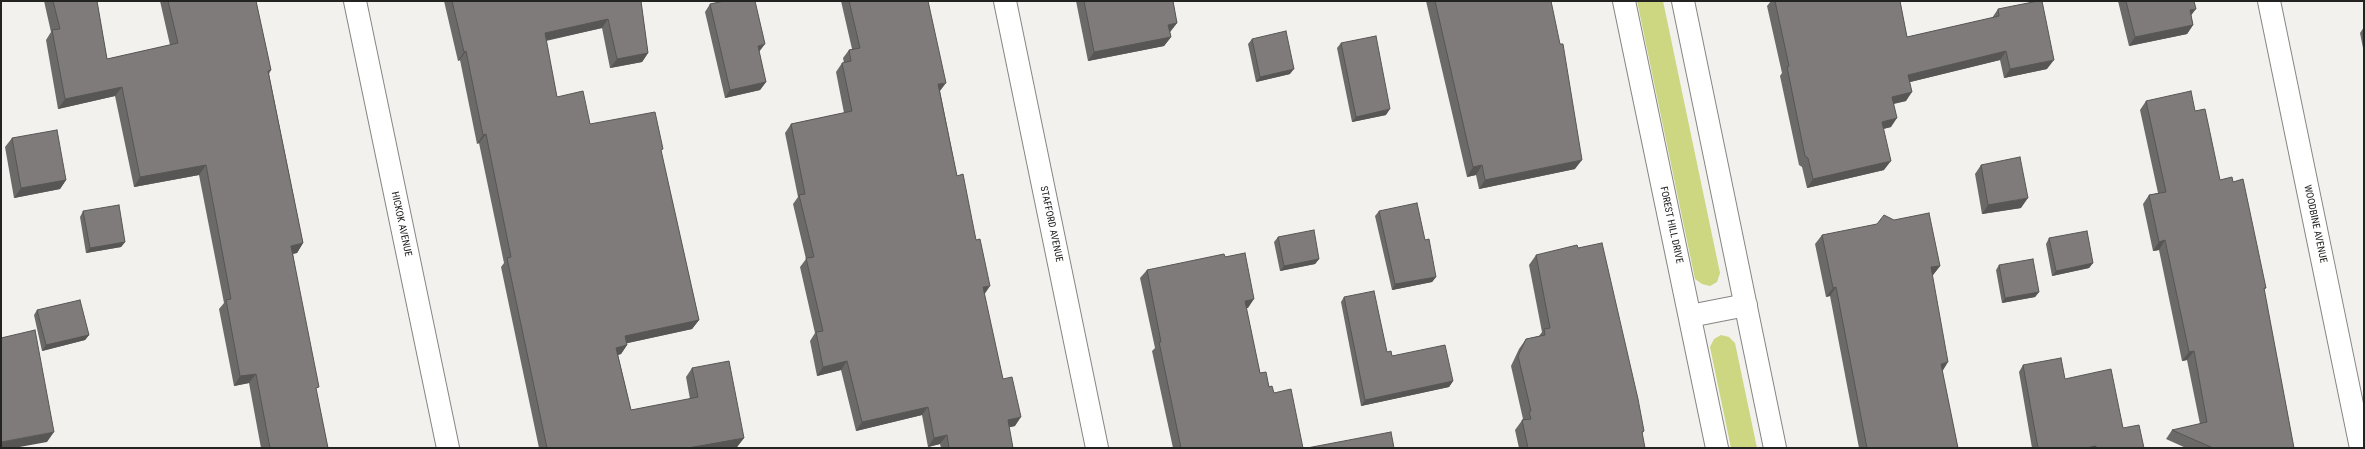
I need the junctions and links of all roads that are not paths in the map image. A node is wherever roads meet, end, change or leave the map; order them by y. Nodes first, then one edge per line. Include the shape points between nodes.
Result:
1 (355, 1) edge
2 (1005, 1) edge
3 (1624, 1) edge
4 (1683, 1) edge
5 (2269, 1) edge
6 (1746, 305) junction
7 (1690, 316) junction
8 (448, 448) edge
9 (1097, 448) edge
10 (1717, 448) edge
11 (1775, 448) edge
12 (2361, 448) edge

1 - 8 street, HICKOK AVENUE
2 - 9 street, STAFFORD AVENUE
3 - 7 street, FOREST HILL DRIVE
4 - 6 street
5 - 12 street, WOODBINE AVENUE
6 - 7 street
6 - 11 street
7 - 10 street, FOREST HILL DRIVE

